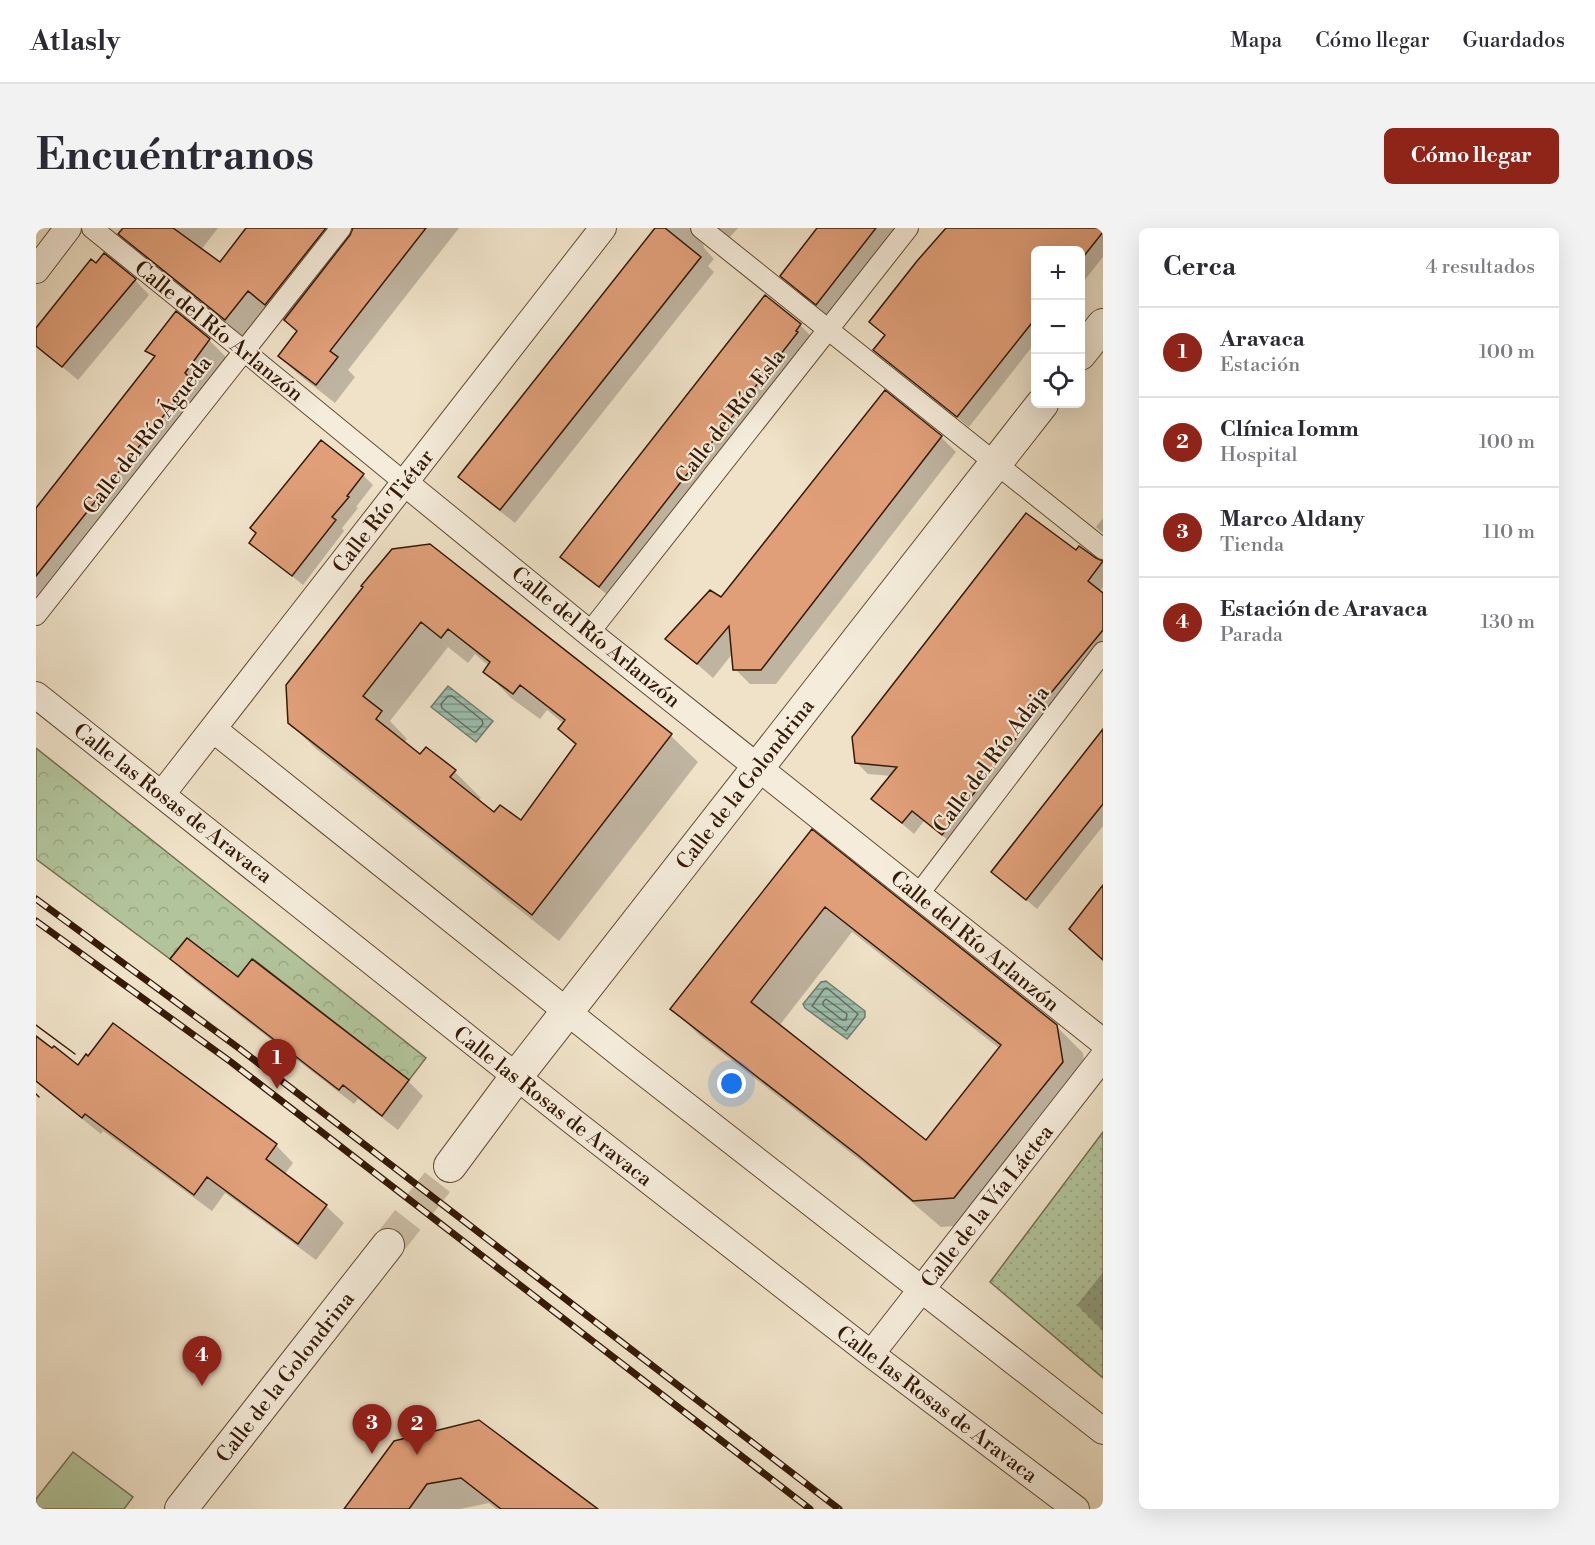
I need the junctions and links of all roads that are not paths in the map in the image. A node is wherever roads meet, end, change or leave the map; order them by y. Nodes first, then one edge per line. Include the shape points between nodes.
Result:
1 (68, 228) edge
2 (92, 228) edge
3 (341, 228) edge
4 (603, 228) edge
5 (701, 228) edge
6 (908, 228) edge
7 (36, 270) edge
8 (1103, 325) edge
9 (828, 329) junction
10 (1085, 348) edge
11 (244, 351) junction
12 (1039, 408) edge
13 (996, 463) junction
14 (405, 483) junction
15 (1103, 549) edge
16 (36, 615) edge
17 (589, 633) junction
18 (1103, 652) edge
19 (36, 695) edge
20 (213, 729) junction
21 (758, 768) junction
22 (162, 794) junction
23 (918, 895) junction
24 (567, 1011) junction
25 (1103, 1042) edge
26 (1103, 1058) edge
27 (516, 1077) junction
28 (450, 1166) tunnel mouth
29 (388, 1245) tunnel mouth
30 (920, 1290) junction
31 (871, 1354) junction
32 (1103, 1431) edge
33 (181, 1509) edge
34 (1076, 1509) edge

1 - 7 street
2 - 11 street, Calle del Río Arlanzón
3 - 11 street, Calle del Río Águeda
4 - 14 street, Calle Río Tiétar
5 - 9 street
6 - 9 street, Calle del Río Esla
8 - 10 street
9 - 13 street
9 - 17 street, Calle del Río Esla
11 - 14 street, Calle del Río Arlanzón
11 - 16 street, Calle del Río Águeda
12 - 13 street, Calle de la Golondrina
13 - 15 street
13 - 21 street, Calle de la Golondrina
14 - 17 street, Calle del Río Arlanzón
14 - 20 street, Calle Río Tiétar
17 - 21 street, Calle del Río Arlanzón
18 - 23 street, Calle del Río Adaja
19 - 22 street, Calle las Rosas de Aravaca
20 - 22 street, Calle Río Tiétar
20 - 24 street
21 - 23 street, Calle del Río Arlanzón
21 - 24 street, Calle de la Golondrina
22 - 27 street, Calle las Rosas de Aravaca
23 - 25 street, Calle del Río Arlanzón
24 - 27 street, Calle de la Golondrina
24 - 30 street
26 - 30 street, Calle de la Vía Láctea
27 - 28 street, Calle de la Golondrina
27 - 31 street, Calle las Rosas de Aravaca
29 - 33 street, Calle de la Golondrina
30 - 31 street, Calle de la Vía Láctea
30 - 32 street
31 - 34 street, Calle las Rosas de Aravaca

